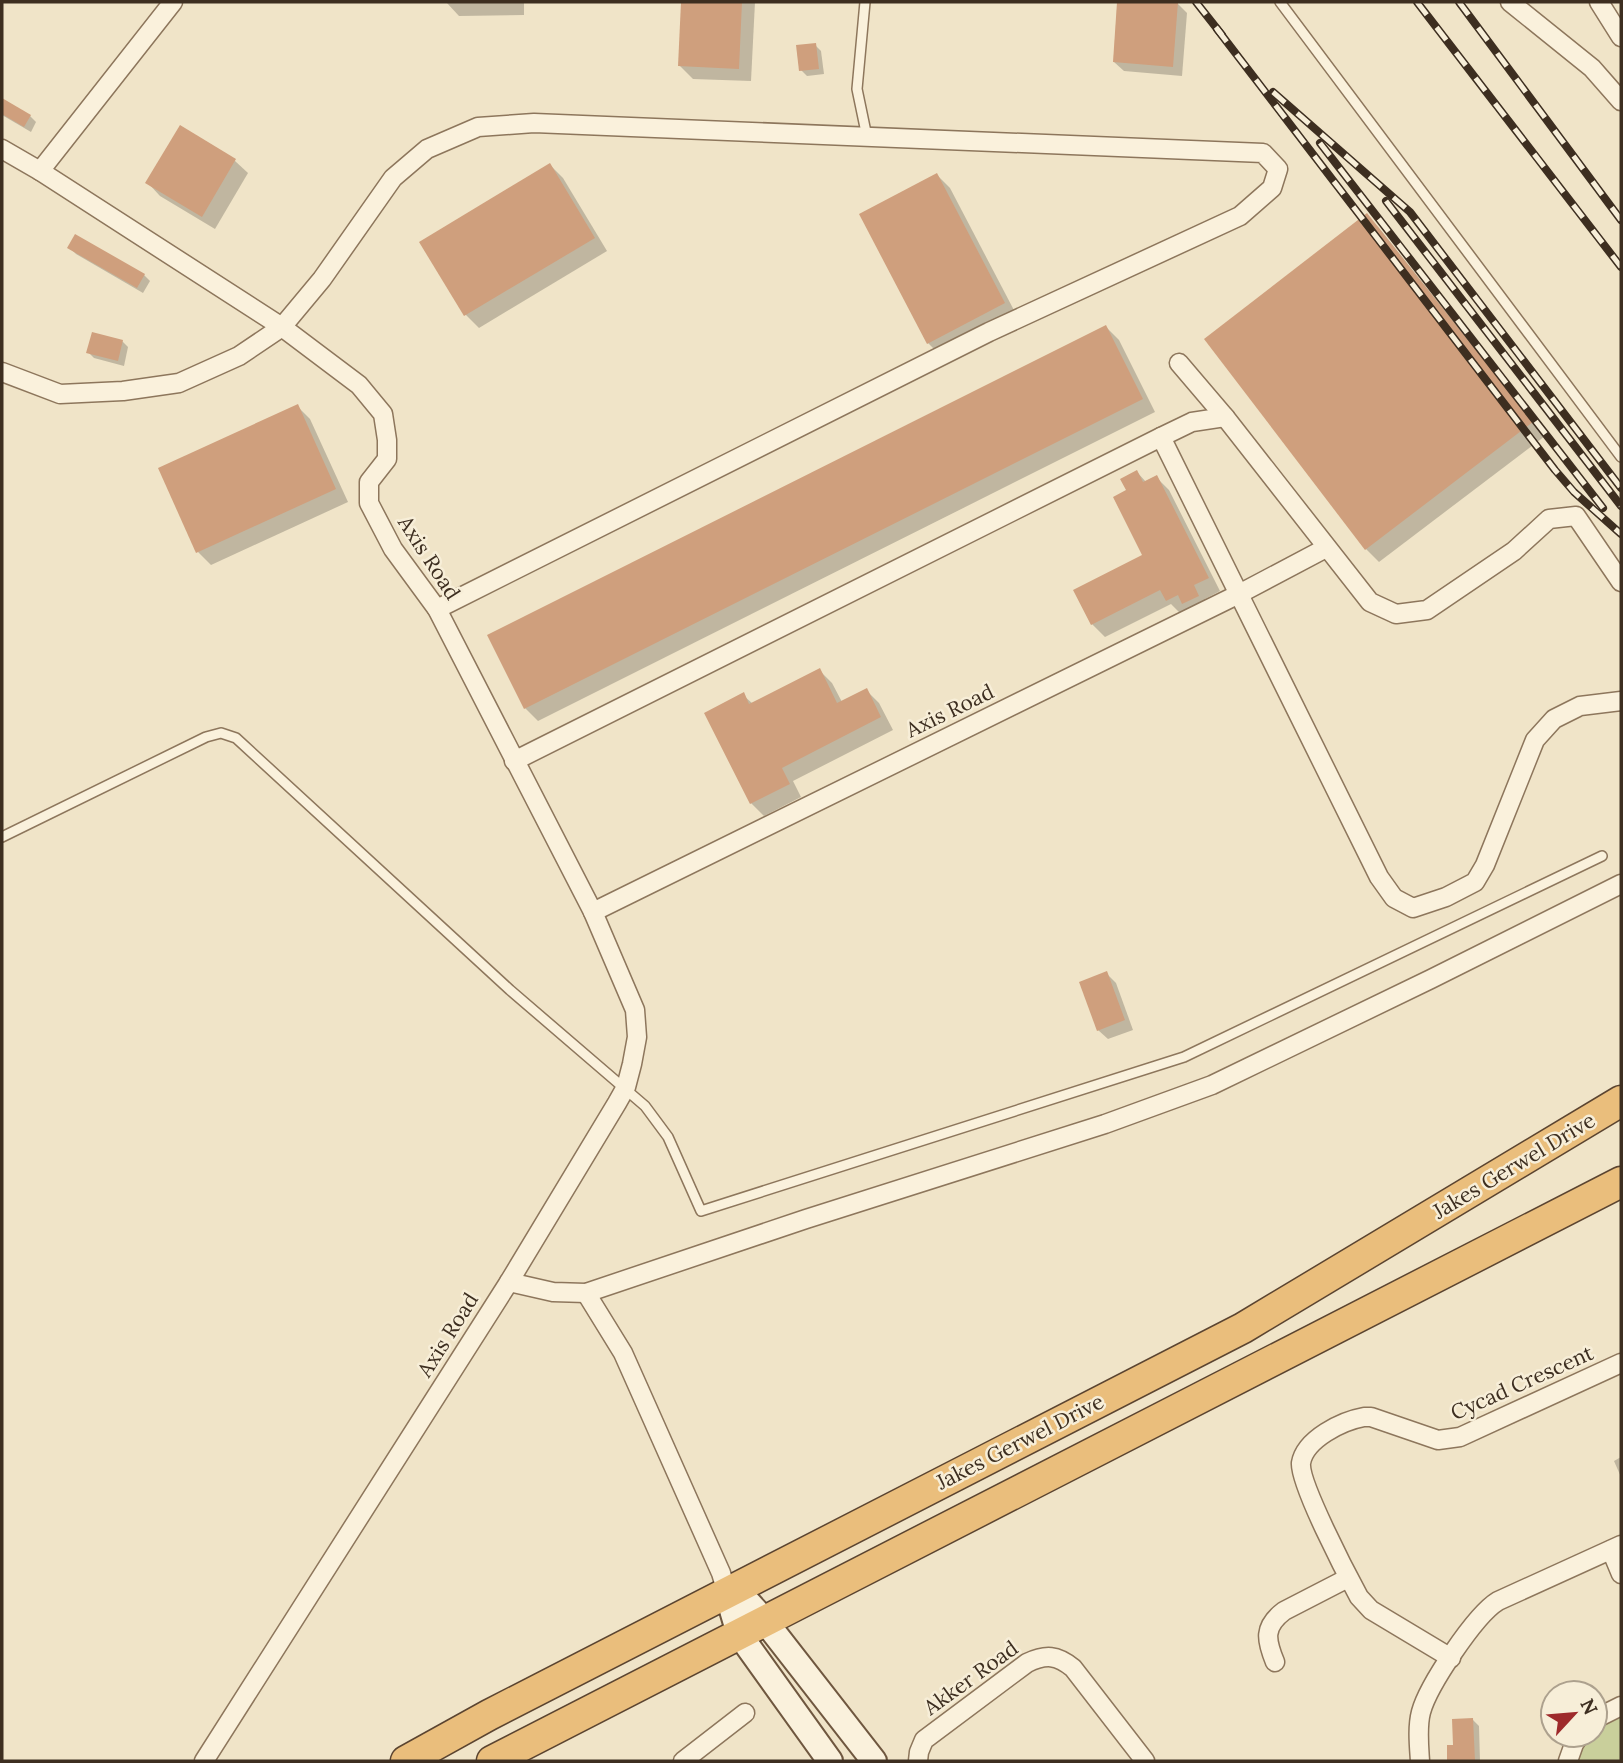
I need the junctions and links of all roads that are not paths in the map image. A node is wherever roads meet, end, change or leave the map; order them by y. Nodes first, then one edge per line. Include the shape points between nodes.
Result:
1 (173, 2) edge
2 (865, 2) edge
3 (1280, 2) edge
4 (1510, 2) edge
5 (1599, 2) edge
6 (1621, 37) edge
7 (1621, 101) edge
8 (867, 137) junction
9 (2, 149) edge
10 (40, 171) junction
11 (282, 327) junction
12 (1179, 363) dead end
13 (2, 373) edge
14 (1225, 418) junction
15 (1161, 437) junction
16 (1621, 457) edge
17 (1326, 548) junction
18 (1621, 582) edge
19 (1240, 594) junction
20 (437, 609) junction
21 (1621, 701) edge
22 (514, 761) junction
23 (2, 837) edge
24 (1602, 856) dead end
25 (1621, 884) edge
26 (593, 912) junction
27 (626, 1087) junction
28 (1621, 1101) edge
29 (1621, 1182) edge
30 (509, 1282) junction
31 (586, 1293) junction
32 (1621, 1363) edge
33 (1616, 1548) edge
34 (1621, 1574) edge
35 (1348, 1578) junction
36 (728, 1585) junction
37 (752, 1627) junction
38 (1451, 1658) junction
39 (1275, 1662) dead end
40 (745, 1713) dead end
41 (204, 1761) edge
42 (406, 1761) edge
43 (492, 1761) edge
44 (683, 1761) edge
45 (830, 1761) edge
46 (874, 1761) edge
47 (918, 1761) edge
48 (1144, 1761) edge
49 (1420, 1761) edge

1 - 10 street
2 - 8 lane via 857,89
3 - 16 lane
4 - 7 street via 1592,68
5 - 6 street
8 - 11 street via 534,123 478,127 427,149 393,178
8 - 20 street via 1262,153 1278,169 1272,188 1240,216 989,332
9 - 10 street, Axis Road
10 - 11 street, Axis Road
11 - 13 street via 239,356 179,383 60,394
11 - 20 street, Axis Road via 359,385 383,414 387,460 369,482 369,503 393,549
12 - 14 street
14 - 15 street via 1192,422
14 - 17 street
15 - 19 street
15 - 22 street
17 - 18 street via 1370,602 1396,614 1427,610 1514,551 1549,519 1576,516
17 - 19 street, Axis Road
19 - 21 street via 1379,877 1394,898 1413,908 1475,882 1535,740 1554,719 1580,706
19 - 26 street, Axis Road
20 - 22 street, Axis Road
22 - 26 street, Axis Road
23 - 27 lane via 206,737 221,733 236,738 510,990
24 - 27 lane via 1184,1057 701,1211 668,1138
25 - 31 street via 1212,1085
26 - 27 street, Axis Road via 635,1010 637,1037
27 - 30 street, Axis Road
28 - 36 highway, Jakes Gerwel Drive via 1243,1328
29 - 37 highway, Jakes Gerwel Drive
30 - 31 street via 554,1292
30 - 41 street, Axis Road
31 - 36 street via 623,1353
32 - 35 street, Cycad Crescent via 1449,1440 1371,1417 1316,1438 1304,1453 1302,1474
33 - 34 street
33 - 38 street via 1492,1605
35 - 38 street, Cycad Crescent via 1371,1610
35 - 39 street via 1276,1617 1268,1638
36 - 37 main road
36 - 42 highway, Jakes Gerwel Drive
37 - 43 highway, Jakes Gerwel Drive
37 - 45 main road
37 - 46 main road
38 - 49 street via 1421,1711
40 - 44 street
47 - 48 street, Akker Road via 924,1740 1027,1663 1051,1656 1073,1668

